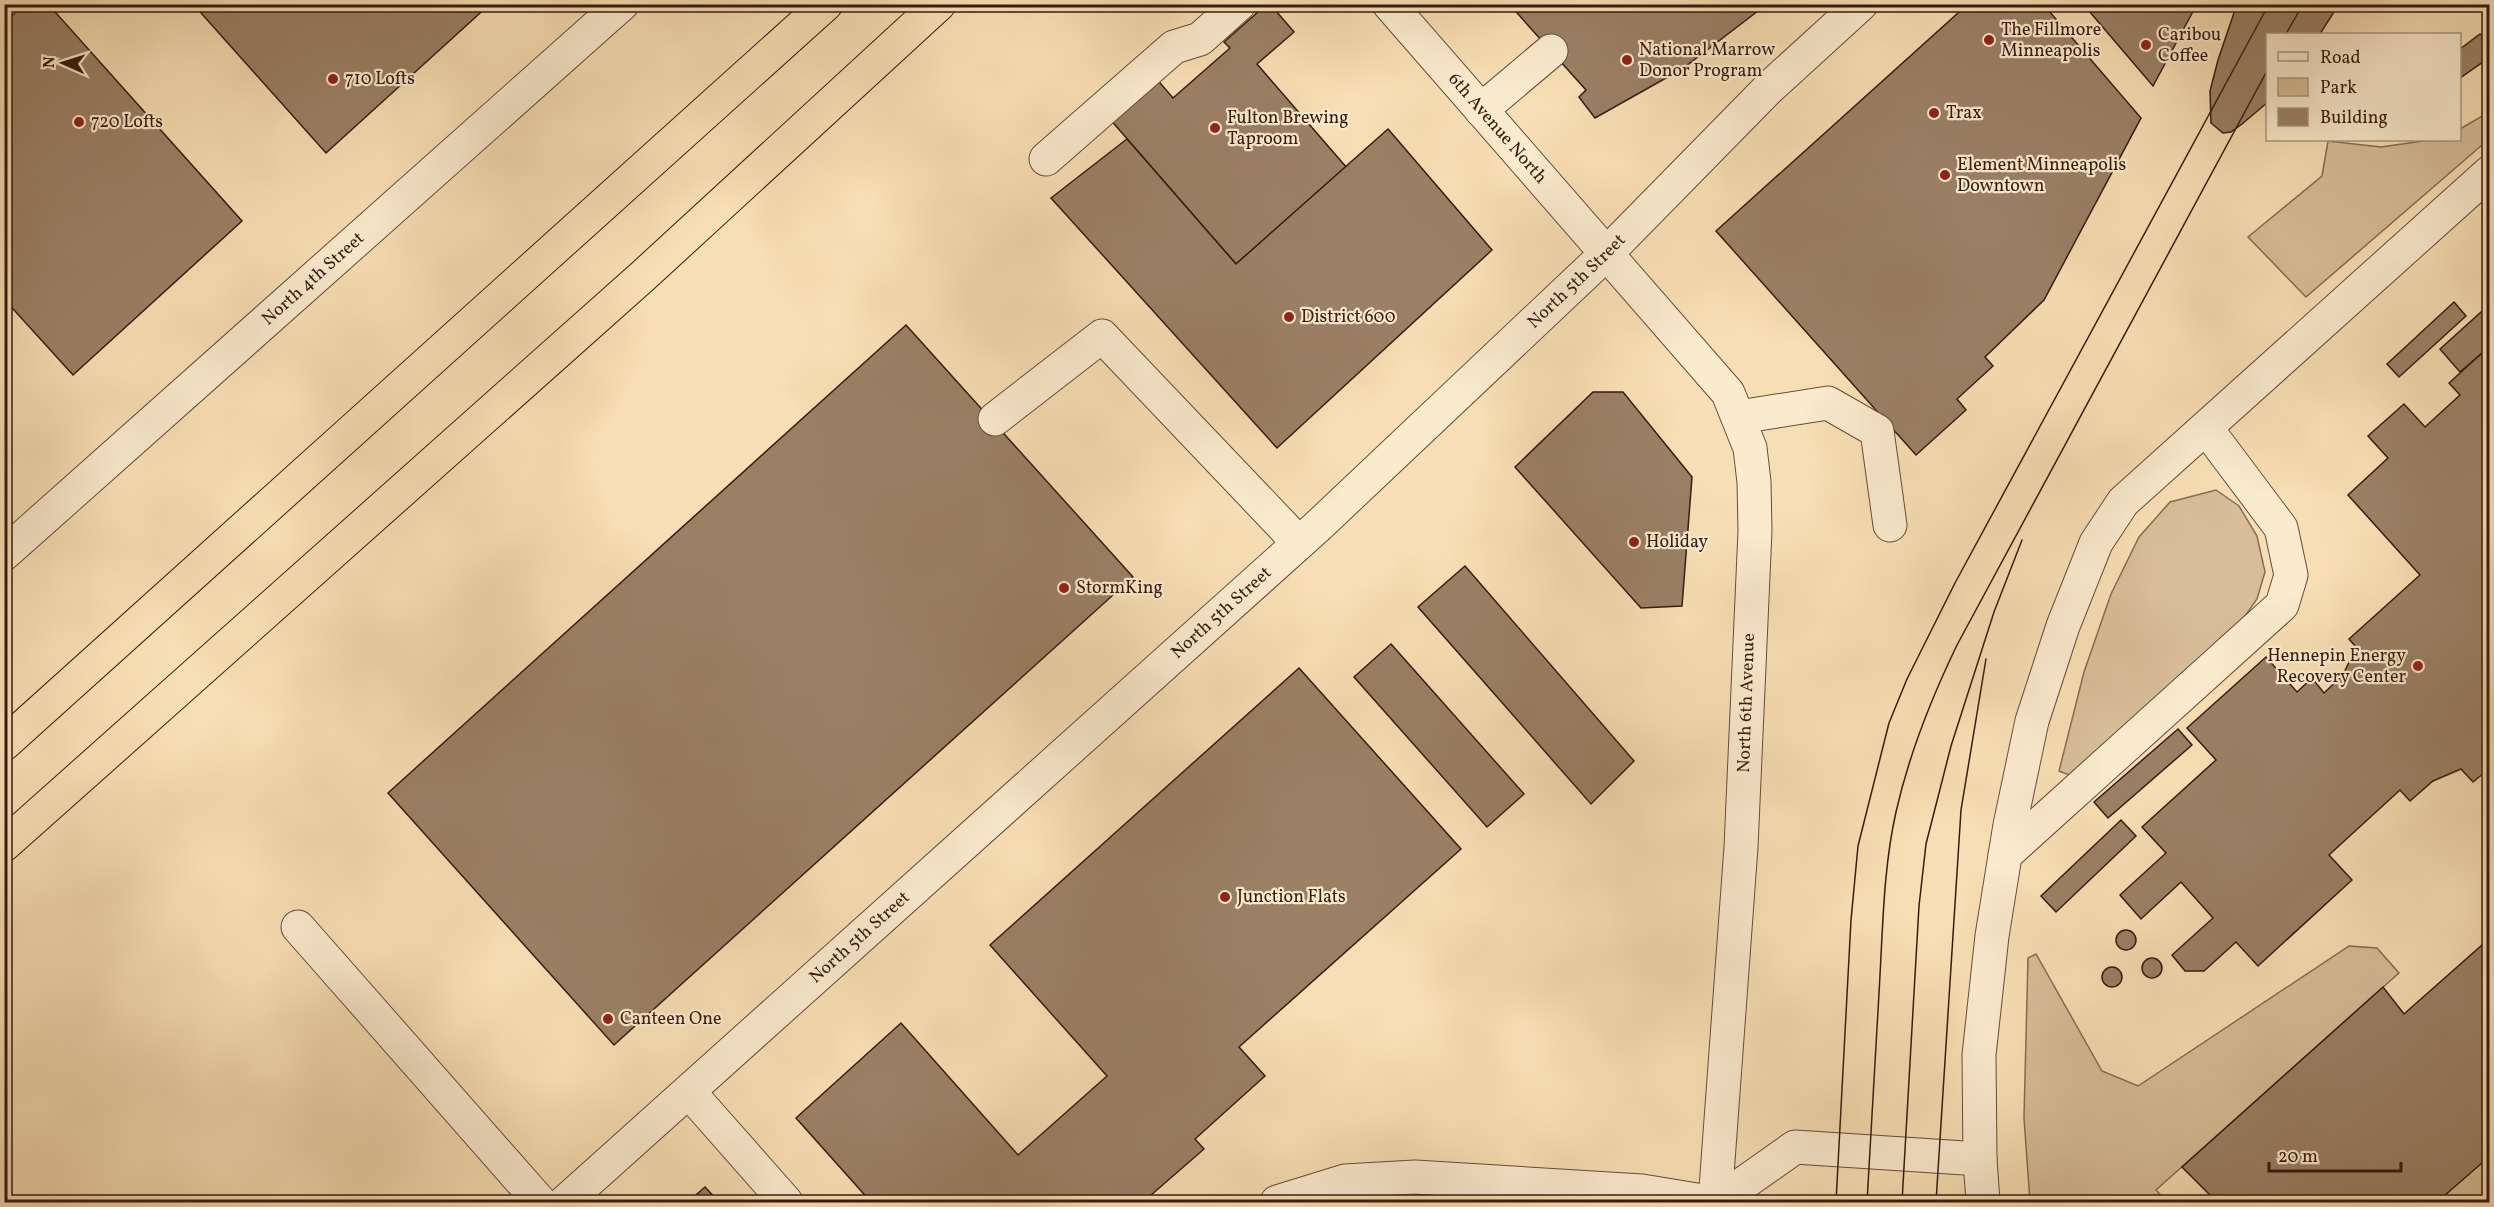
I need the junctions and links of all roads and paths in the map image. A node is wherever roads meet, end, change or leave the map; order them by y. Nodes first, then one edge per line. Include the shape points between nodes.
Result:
1 (622, 4) edge
2 (826, 4) edge
3 (939, 4) edge
4 (1239, 4) edge
5 (1389, 4) edge
6 (1861, 4) edge
7 (1551, 51) dead end
8 (1481, 110) junction
9 (1046, 159) dead end
10 (2490, 172) edge
11 (1606, 254) junction
12 (1739, 417) junction
13 (995, 419) dead end
14 (2206, 428) junction
15 (1890, 525) dead end
16 (1299, 543) junction
17 (4, 554) edge
18 (4, 744) edge
19 (4, 845) edge
20 (2005, 855) junction
21 (298, 927) dead end
22 (689, 1092) junction
23 (1980, 1159) junction
24 (540, 1203) edge
25 (565, 1203) edge
26 (786, 1203) edge
27 (1277, 1203) edge
28 (1709, 1203) edge
29 (1716, 1203) edge
30 (1983, 1203) edge

1 - 17 street, North 4th Street
2 - 18 highway
3 - 19 highway via 643,276
4 - 9 street via 1200,39 1174,47
5 - 8 street, 6th Avenue North
6 - 11 street, North 5th Street via 1768,88
7 - 8 street
8 - 11 street, 6th Avenue North
10 - 14 street
11 - 12 street, North 6th Avenue via 1728,393
11 - 16 street, North 5th Street
12 - 15 street via 1828,403 1877,431
12 - 29 street, North 6th Avenue via 1750,447 1755,482 1755,531 1741,847
13 - 16 street via 1101,336
14 - 20 street via 2123,502 2096,543 2032,721
14 - 20 street via 2281,528 2290,575 2282,605
16 - 22 street, North 5th Street
20 - 23 street via 1979,1055
21 - 24 street
22 - 25 street, North 5th Street
22 - 26 street
23 - 29 street via 1794,1147
23 - 30 street
27 - 28 street via 1345,1181 1415,1177 1642,1191

